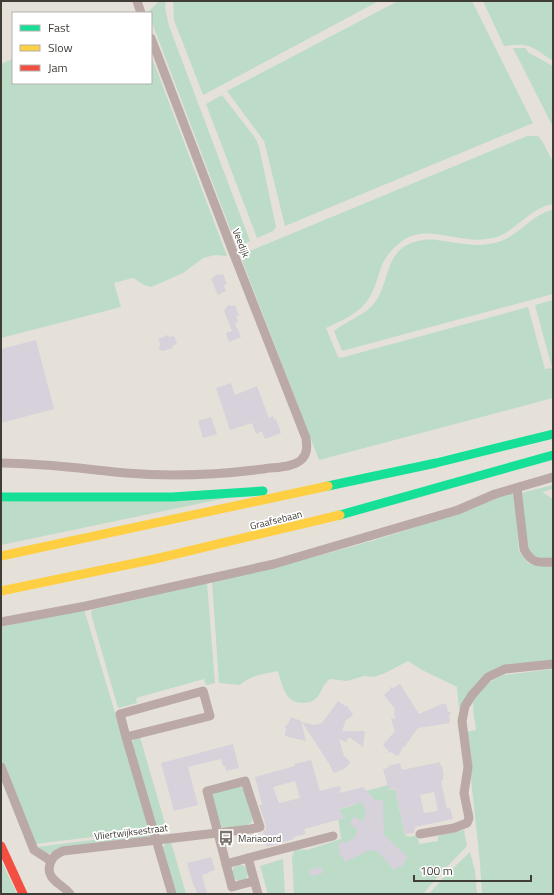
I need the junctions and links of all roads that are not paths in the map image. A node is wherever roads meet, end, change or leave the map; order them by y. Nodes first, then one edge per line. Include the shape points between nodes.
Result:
1 (137, 1) edge
2 (141, 12) edge
3 (152, 41) edge
4 (553, 434) edge
5 (553, 455) edge
6 (1, 463) edge
7 (553, 477) edge
8 (517, 488) junction
9 (310, 490) junction
10 (1, 497) edge
11 (1, 556) edge
12 (553, 562) edge
13 (1, 591) edge
14 (1, 622) edge
15 (553, 664) edge
16 (126, 737) junction
17 (1, 767) edge
18 (217, 833) junction
19 (420, 834) dead end
20 (334, 836) dead end
21 (157, 840) junction
22 (1, 846) edge
23 (248, 858) junction
24 (51, 861) junction
25 (226, 864) junction
26 (254, 881) junction
27 (23, 894) edge
28 (70, 894) edge
29 (172, 894) edge
30 (258, 894) edge

1 - 2 street
3 - 6 street, Veedijk via 306,438 305,455 301,460 289,465 224,474 126,473 32,463
4 - 9 main road
5 - 13 main road, Graafsebaan via 310,523 170,556
7 - 8 street
8 - 12 street via 524,549 528,557 535,561
8 - 14 street via 495,494 458,510 274,564 86,606
9 - 10 main road via 172,497
9 - 11 main road
15 - 19 street via 505,669 488,677 472,695 465,706 462,721 468,767 464,793 469,818 467,823 454,828
16 - 16 street via 210,716 203,691 120,714
16 - 21 street
17 - 24 street via 34,850
18 - 18 street, Vliertwijksestraat via 260,827 245,781 207,791
18 - 21 street, Vliertwijksestraat
18 - 25 street
20 - 23 street
21 - 24 street, Vliertwijksestraat via 63,851 57,853
21 - 29 street
22 - 27 main road
23 - 25 street
23 - 26 street
24 - 28 street via 51,877
25 - 26 street via 232,887
26 - 30 street

